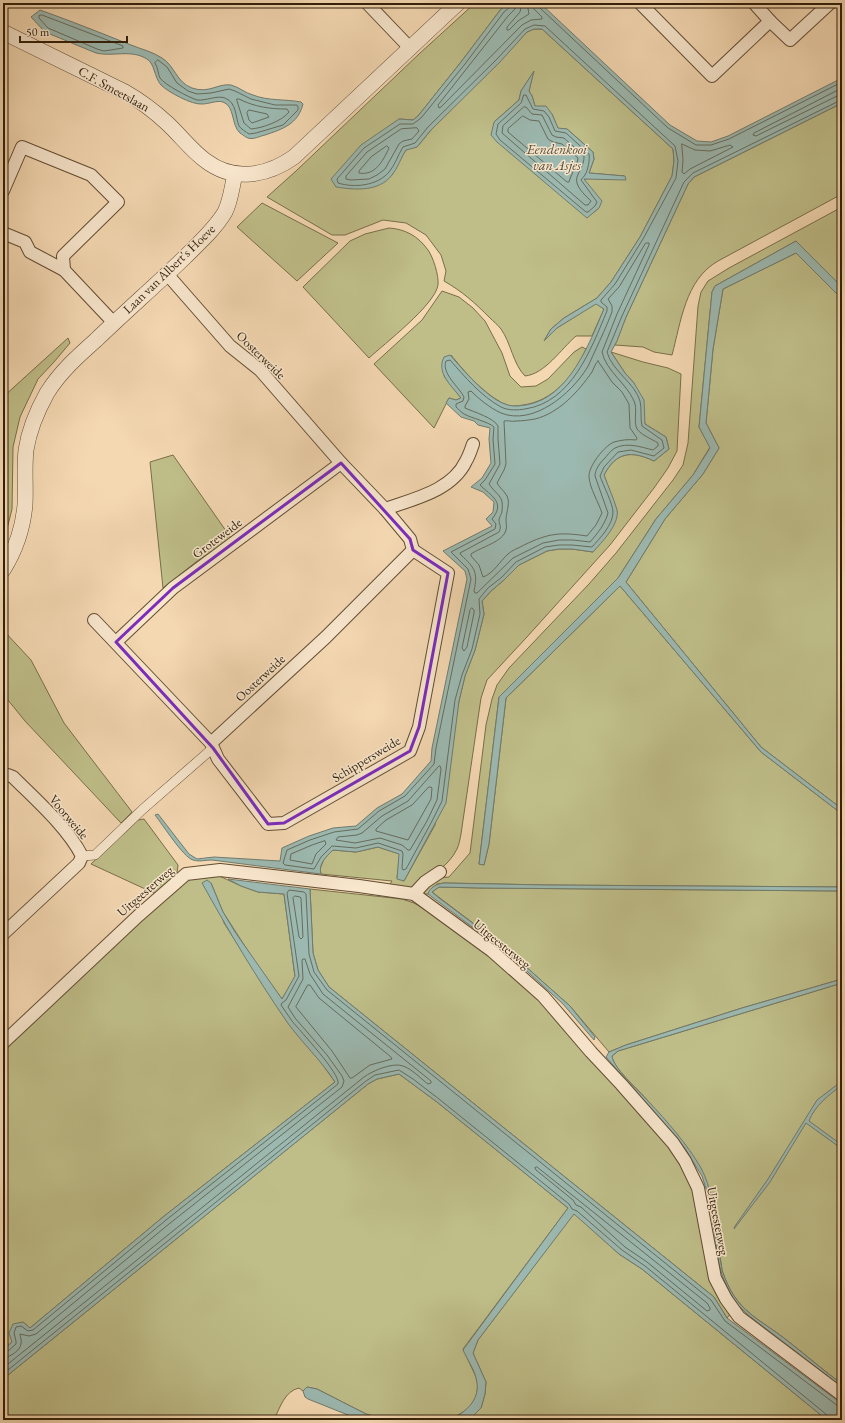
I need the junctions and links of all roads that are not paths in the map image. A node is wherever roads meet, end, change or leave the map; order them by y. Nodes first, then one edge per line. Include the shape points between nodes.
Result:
1 (367, 3) edge
2 (458, 3) edge
3 (640, 3) edge
4 (754, 3) edge
5 (830, 3) edge
6 (770, 21) junction
7 (3, 32) edge
8 (410, 48) junction
9 (235, 174) junction
10 (3, 191) edge
11 (3, 233) edge
12 (64, 270) junction
13 (167, 274) junction
14 (114, 323) junction
15 (473, 444) dead end
16 (341, 463) junction
17 (385, 509) junction
18 (413, 550) junction
19 (3, 570) edge
20 (94, 620) dead end
21 (116, 642) junction
22 (212, 746) junction
23 (3, 775) edge
24 (82, 856) junction
25 (440, 872) dead end
26 (414, 894) junction
27 (3, 934) edge
28 (3, 1043) edge
29 (842, 1395) edge

1 - 8 street
2 - 8 street
3 - 6 street via 712,76
4 - 6 street
5 - 6 street via 790,40
7 - 9 street, C.F. Smeetslaan via 143,103 168,123 205,161
8 - 9 street via 294,157 267,172
9 - 13 street, Laan van Albert's Hoeve via 224,213 206,236
10 - 12 street via 22,147 91,175 118,202 63,256
11 - 12 street via 25,242 30,252
12 - 14 street
13 - 14 street, Laan van Albert's Hoeve
13 - 16 street, Oosterweide via 230,346 260,370
14 - 19 street, Laan van Albert's Hoeve via 62,374 47,393 36,414 26,451 23,517 15,545
15 - 17 street via 466,463 450,482 428,495
16 - 17 street, Oosterweide
16 - 21 street, Groteweide via 173,588
17 - 18 street, Oosterweide via 410,539
18 - 22 street, Oosterweide
18 - 22 street, Schippersweide via 448,574 419,727 410,751 284,823 268,824 218,759
20 - 21 street
21 - 22 street
22 - 24 street via 95,854
23 - 24 street, Voorweide via 13,776 76,843
24 - 27 street, Voorweide via 79,863
25 - 26 street via 425,882
26 - 28 street, Uitgeesterweg via 220,870 186,874
26 - 29 street, Uitgeesterweg via 492,951 543,996 673,1143 698,1188 715,1278 726,1299 739,1318

